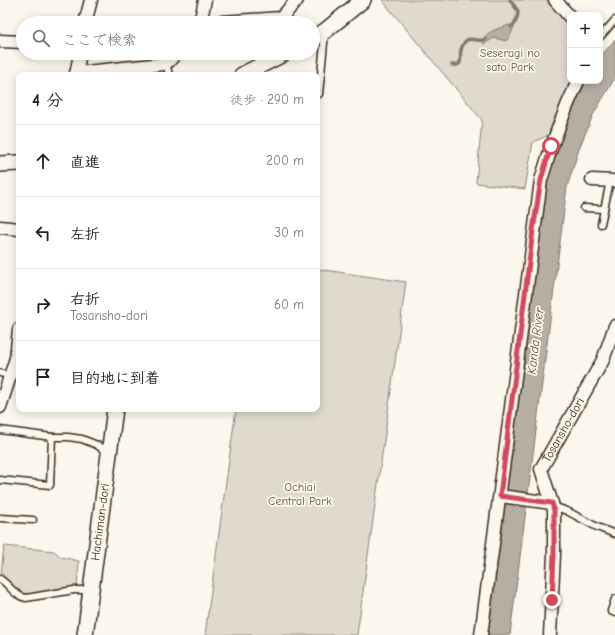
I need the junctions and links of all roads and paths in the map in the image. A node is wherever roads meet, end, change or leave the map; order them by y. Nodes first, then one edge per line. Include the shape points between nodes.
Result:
1 (91, 0) edge
2 (205, 0) edge
3 (297, 0) edge
4 (363, 0) edge
5 (555, 0) edge
6 (567, 14) edge
7 (87, 16) edge
8 (202, 16) edge
9 (287, 16) edge
10 (615, 20) edge
11 (320, 34) edge
12 (603, 34) edge
13 (0, 41) edge
14 (16, 42) edge
15 (79, 60) edge
16 (271, 60) edge
17 (319, 60) edge
18 (166, 62) joint
19 (76, 72) edge
20 (93, 72) edge
21 (168, 72) edge
22 (248, 72) edge
23 (319, 72) edge
24 (577, 84) edge
25 (16, 163) edge
26 (0, 164) edge
27 (592, 180) dead end
28 (612, 181) edge
29 (584, 208) dead end
30 (604, 209) junction
31 (601, 224) dead end
32 (0, 227) edge
33 (16, 230) edge
34 (615, 326) edge
35 (16, 357) edge
36 (603, 360) junction
37 (615, 360) edge
38 (5, 375) edge
39 (0, 407) edge
40 (115, 412) edge
41 (0, 430) edge
42 (52, 437) junction
43 (110, 454) junction
44 (0, 480) edge
45 (503, 497) junction
46 (553, 505) junction
47 (0, 518) edge
48 (33, 520) dead end
49 (615, 534) edge
50 (0, 579) edge
51 (91, 590) junction
52 (615, 599) edge
53 (615, 613) edge
54 (85, 635) edge
55 (481, 635) edge
56 (550, 635) edge

1 - 7 street
2 - 8 street
3 - 9 street
4 - 11 street
5 - 6 street
10 - 12 lane
13 - 14 street
15 - 19 street
16 - 22 street
17 - 23 lane
18 - 20 street
18 - 21 lane
24 - 45 street via 565,108 541,180
25 - 26 street
27 - 28 street
28 - 30 lane
29 - 30 lane
30 - 31 lane
32 - 33 street
34 - 36 street, Tosansho-dori
35 - 38 street
36 - 37 street
36 - 46 street, Tosansho-dori via 541,469
38 - 39 street
40 - 43 street, Hachiman-dori
41 - 42 lane
42 - 43 lane via 68,436 82,439
42 - 44 lane via 50,484
43 - 51 street, Hachiman-dori
45 - 46 street
45 - 55 street
46 - 49 lane
46 - 56 street, Tosansho-dori via 554,554
47 - 48 lane
50 - 51 lane via 20,597 26,598 74,590
51 - 54 street, Hachiman-dori
52 - 53 lane via 611,611

